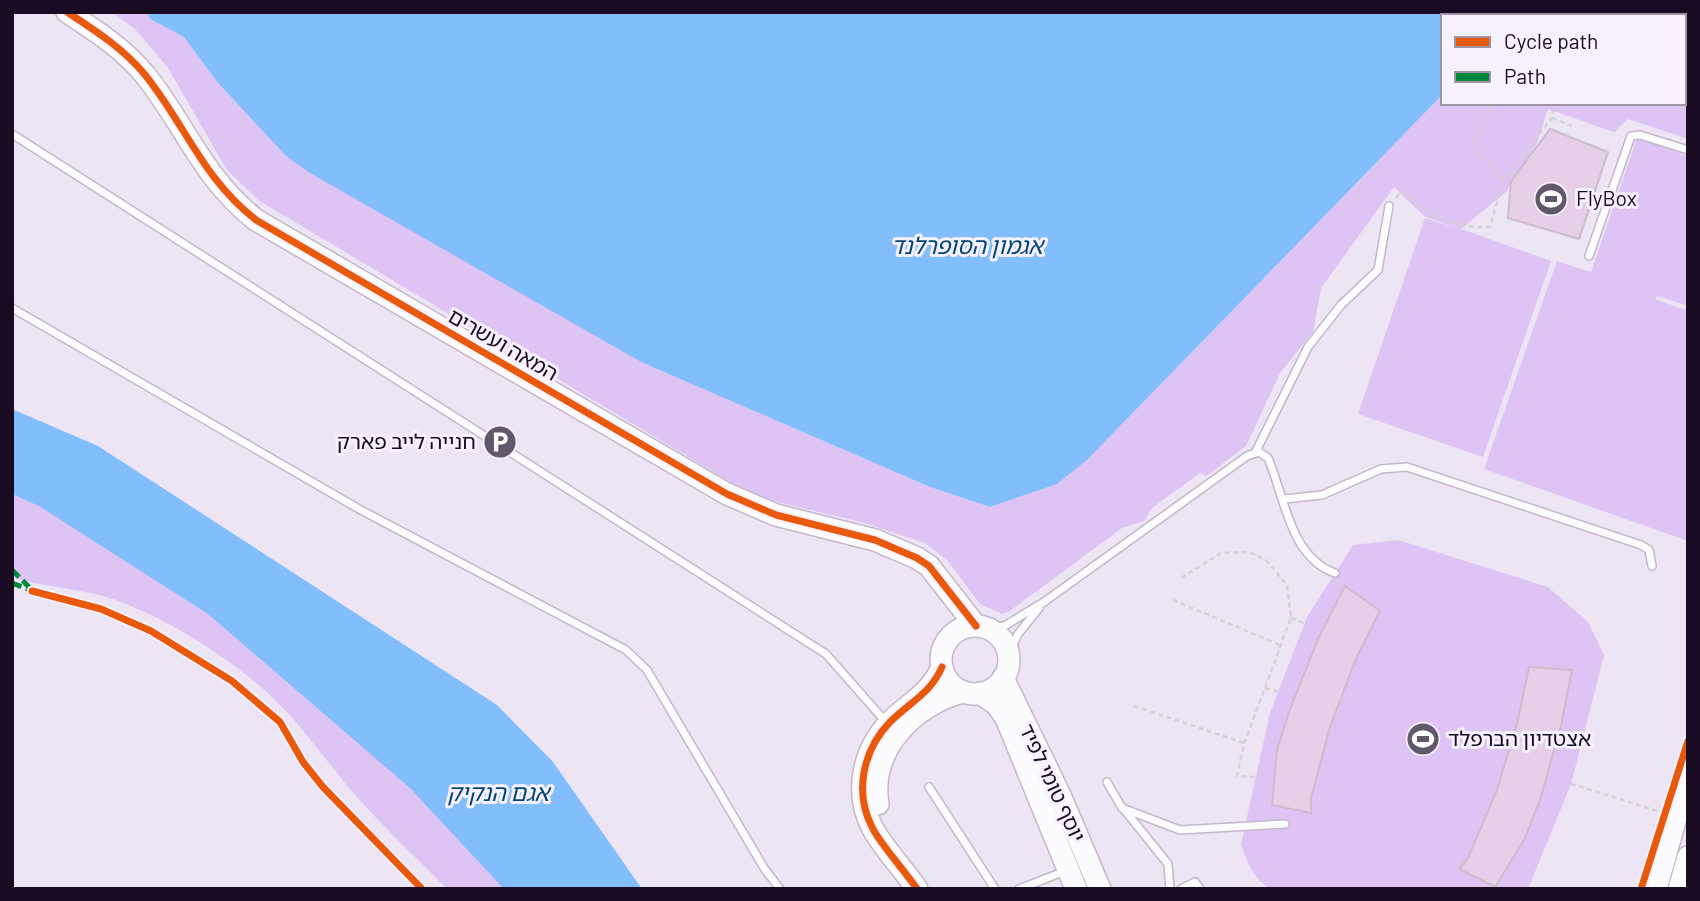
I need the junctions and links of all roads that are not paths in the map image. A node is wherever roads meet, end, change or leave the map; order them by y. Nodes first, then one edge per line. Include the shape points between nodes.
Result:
1 (67, 12) edge
2 (12, 134) edge
3 (1688, 150) edge
4 (1389, 206) road end
5 (1589, 256) dead end
6 (12, 308) edge
7 (1255, 453) junction
8 (1284, 499) junction
9 (1652, 566) dead end
10 (1335, 572) dead end
11 (942, 580) junction
12 (1044, 602) junction
13 (983, 628) junction
14 (950, 637) junction
15 (1008, 656) junction
16 (942, 667) junction
17 (1003, 678) junction
18 (971, 692) junction
19 (888, 724) junction
20 (1688, 775) edge
21 (1107, 782) dead end
22 (929, 787) dead end
23 (1680, 799) edge
24 (1122, 808) junction
25 (1285, 824) dead end
26 (895, 855) junction
27 (1688, 857) edge
28 (1072, 879) edge
29 (780, 889) edge
30 (917, 889) edge
31 (995, 889) edge
32 (1019, 889) edge
33 (1100, 889) edge
34 (1170, 889) edge
35 (1181, 889) edge
36 (1200, 889) edge
37 (1656, 889) edge
38 (1679, 889) edge

1 - 11 street, המאה ועשרים via 133,62 214,180 256,220 727,494 776,514 886,544 917,558
2 - 19 lane via 825,654
3 - 5 lane via 1631,136
4 - 7 lane via 1378,270 1341,305 1308,347
6 - 29 lane via 359,509 626,650 647,670
7 - 8 lane via 1265,453
7 - 12 lane
8 - 9 lane via 1322,495 1381,469 1408,467 1641,545 1649,550
8 - 10 lane via 1305,552 1321,568
11 - 13 street, המאה ועשרים
11 - 14 street via 952,619
12 - 13 lane via 1006,625
12 - 15 lane via 1018,634
13 - 14 street via 957,631
13 - 15 street via 999,636
14 - 16 street
15 - 17 street
16 - 18 street via 949,682
16 - 19 street via 933,685
17 - 18 street via 993,688
17 - 33 street, יוסף טומי לפיד
18 - 26 street via 927,706 889,745 876,796
18 - 28 street, יוסף טומי לפיד via 996,704 1006,718
19 - 26 street via 868,756 862,800 873,830
20 - 23 street
21 - 24 lane
22 - 31 lane
23 - 37 street
24 - 25 lane via 1180,830
24 - 34 lane via 1168,864
26 - 30 street
27 - 38 street
28 - 32 lane
35 - 36 lane via 1195,882

